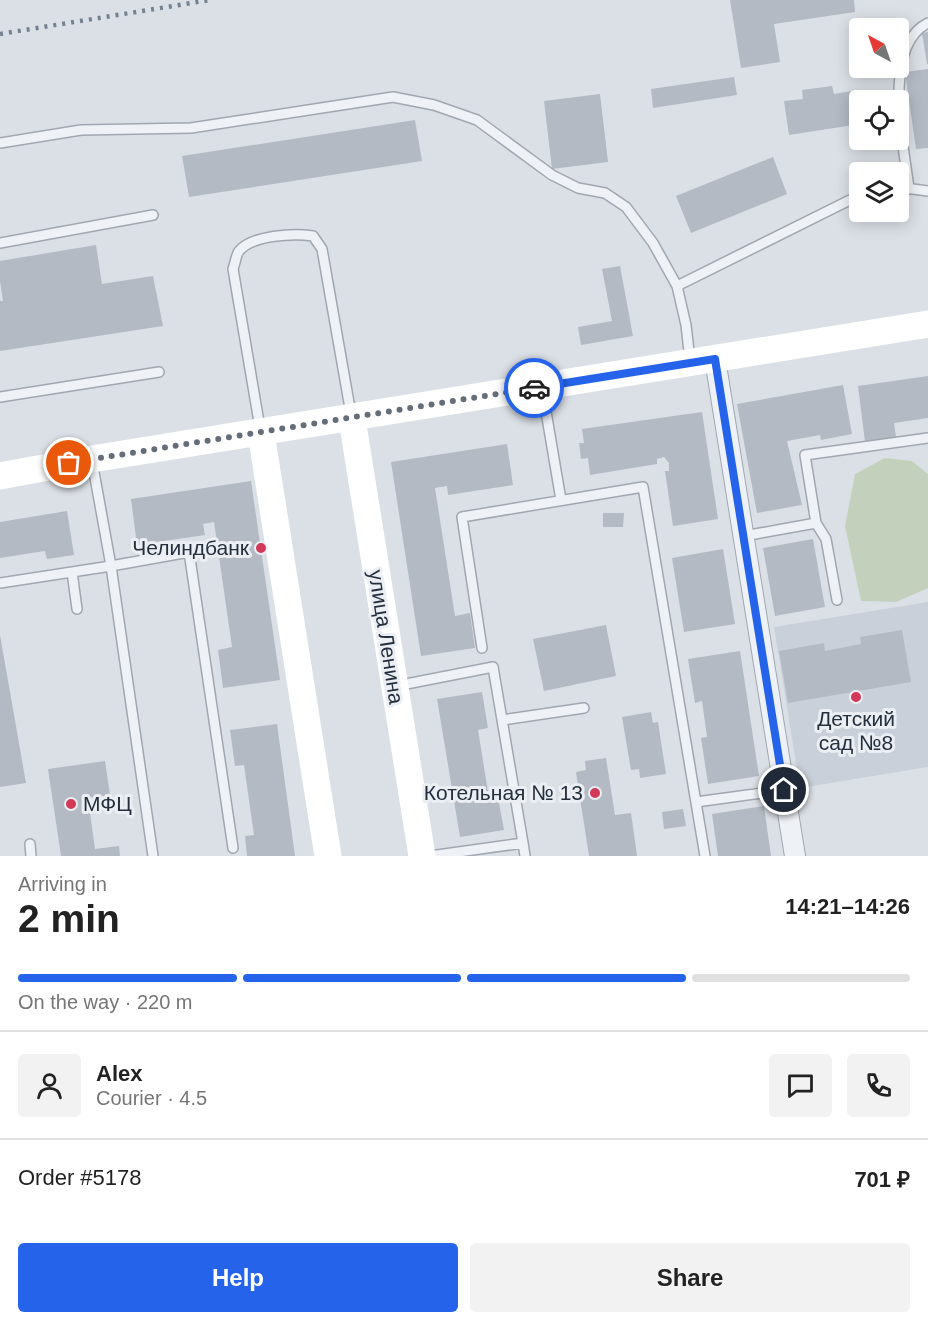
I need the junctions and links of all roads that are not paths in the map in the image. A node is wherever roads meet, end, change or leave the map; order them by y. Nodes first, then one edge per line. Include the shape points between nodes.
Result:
1 (928, 22) edge
2 (0, 143) edge
3 (906, 162) edge
4 (909, 189) edge
5 (928, 191) edge
6 (849, 200) edge
7 (153, 215) dead end
8 (0, 243) edge
9 (677, 286) junction
10 (928, 324) edge
11 (703, 361) junction
12 (159, 372) dead end
13 (542, 387) junction
14 (0, 397) edge
15 (352, 419) junction
16 (261, 433) junction
17 (928, 438) edge
18 (92, 459) junction
19 (0, 476) edge
20 (561, 501) junction
21 (816, 523) junction
22 (744, 536) junction
23 (111, 566) junction
24 (72, 572) junction
25 (0, 583) edge
26 (837, 600) dead end
27 (77, 609) dead end
28 (482, 648) dead end
29 (394, 686) junction
30 (584, 708) dead end
31 (502, 720) junction
32 (784, 790) junction
33 (696, 802) junction
34 (523, 843) junction
35 (30, 844) dead end
36 (232, 848) dead end
37 (32, 856) edge
38 (153, 856) edge
39 (328, 856) edge
40 (422, 856) edge
41 (430, 856) edge
42 (525, 856) edge
43 (705, 856) edge
44 (795, 856) edge

1 - 3 lane via 909,39 899,70
2 - 9 lane via 81,129 191,128 393,97 435,105 477,120 552,175 579,188 605,193 626,207
4 - 5 lane
6 - 9 lane
7 - 8 lane
9 - 11 lane via 686,325
10 - 11 main road
11 - 13 main road
11 - 22 street
12 - 14 lane
13 - 15 main road
13 - 20 lane
15 - 16 main road
15 - 16 lane via 322,249 313,236 297,233 252,241 238,252 233,269
15 - 29 main road, улица Ленина
16 - 18 main road
16 - 39 main road
17 - 21 lane via 805,455
18 - 19 main road
18 - 23 lane
20 - 28 lane via 462,517
20 - 33 lane via 643,487
21 - 22 lane
21 - 26 lane via 826,539
22 - 32 street
23 - 24 lane
23 - 36 lane via 189,552
23 - 38 lane
24 - 25 lane
24 - 27 lane
29 - 31 lane via 493,667
29 - 40 main road, улица Ленина
30 - 31 lane
31 - 34 lane
32 - 33 lane
32 - 44 street
33 - 43 lane
34 - 41 lane
34 - 42 lane
35 - 37 lane

